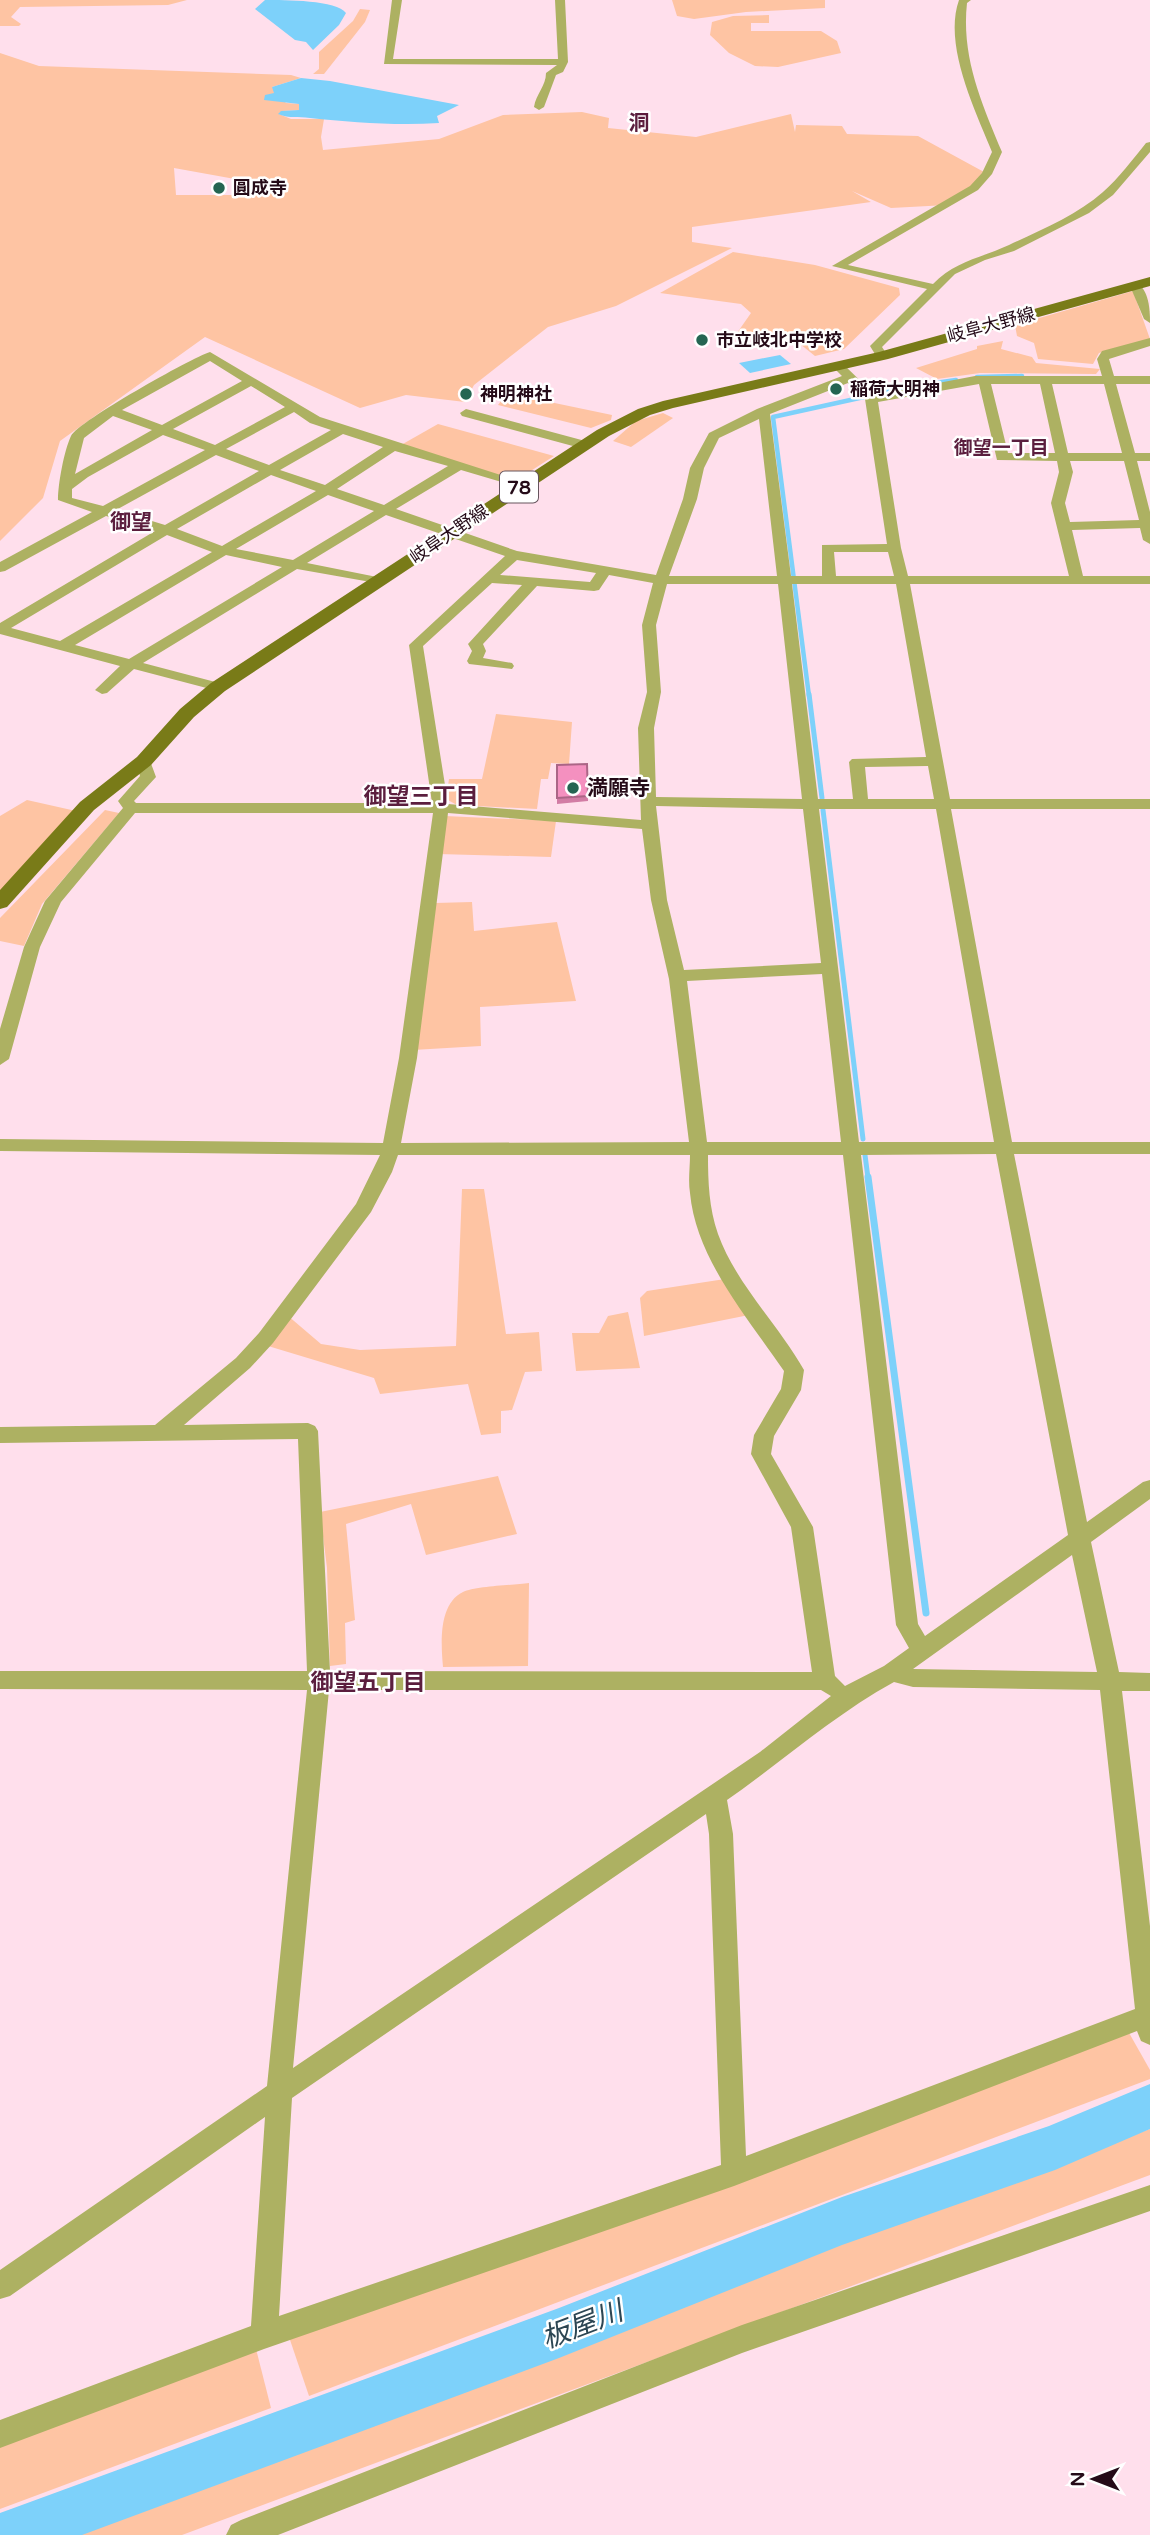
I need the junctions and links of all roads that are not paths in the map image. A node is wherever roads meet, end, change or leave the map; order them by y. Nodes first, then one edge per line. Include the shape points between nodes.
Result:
1 (397, 0) edge
2 (560, 0) edge
3 (967, 0) edge
4 (563, 62) junction
5 (539, 107) dead end
6 (1150, 145) edge
7 (1143, 284) edge
8 (937, 288) junction
9 (1150, 319) edge
10 (1150, 342) edge
11 (882, 356) junction
12 (845, 372) junction
13 (984, 380) junction
14 (1045, 380) junction
15 (1109, 380) junction
16 (1150, 380) edge
17 (251, 381) junction
18 (870, 400) junction
19 (294, 407) junction
20 (112, 411) junction
21 (761, 412) junction
22 (466, 413) dead end
23 (342, 429) junction
24 (158, 430) junction
25 (584, 445) junction
26 (393, 446) junction
27 (212, 450) junction
28 (1150, 457) edge
29 (1062, 458) junction
30 (1131, 458) junction
31 (458, 466) junction
32 (269, 470) junction
33 (522, 484) junction
34 (65, 488) junction
35 (328, 489) junction
36 (388, 509) junction
37 (104, 510) junction
38 (1148, 524) edge
39 (1064, 526) junction
40 (169, 531) junction
41 (451, 533) junction
42 (1150, 540) edge
43 (894, 548) junction
44 (225, 551) junction
45 (513, 555) junction
46 (296, 564) junction
47 (0, 568) edge
48 (606, 569) junction
49 (487, 578) junction
50 (661, 580) junction
51 (1150, 580) edge
52 (377, 581) junction
53 (785, 581) junction
54 (829, 581) junction
55 (1077, 581) junction
56 (533, 582) junction
57 (903, 582) junction
58 (0, 629) edge
59 (61, 647) junction
60 (130, 665) junction
61 (507, 666) dead end
62 (218, 687) junction
63 (102, 690) dead end
64 (144, 761) junction
65 (935, 761) junction
66 (649, 801) junction
67 (1150, 804) edge
68 (811, 805) junction
69 (861, 805) junction
70 (943, 805) junction
71 (131, 808) junction
72 (441, 808) junction
73 (649, 825) junction
74 (0, 903) edge
75 (830, 968) junction
76 (677, 976) junction
77 (0, 1059) edge
78 (0, 1145) edge
79 (699, 1148) junction
80 (851, 1148) junction
81 (1004, 1148) junction
82 (1150, 1148) edge
83 (391, 1149) junction
84 (158, 1434) junction
85 (0, 1435) edge
86 (1150, 1488) edge
87 (1079, 1537) junction
88 (921, 1649) junction
89 (891, 1672) junction
90 (0, 1680) edge
91 (825, 1681) junction
92 (319, 1682) junction
93 (1110, 1682) junction
94 (1150, 1682) edge
95 (846, 1697) junction
96 (714, 1795) junction
97 (1149, 2022) edge
98 (279, 2093) junction
99 (734, 2173) junction
100 (1150, 2198) edge
101 (0, 2286) edge
102 (264, 2335) junction
103 (0, 2434) edge
104 (241, 2535) edge

1 - 4 street via 388,62
2 - 4 street
3 - 8 street via 962,2 959,16 963,52 997,152 988,174 943,208 838,266
4 - 5 street via 551,73 552,82
6 - 8 street via 1109,193 1085,211 1010,249 951,272
7 - 9 street
7 - 11 main road, 岐阜大野線 / 78
8 - 11 street via 877,346
10 - 15 street via 1106,354 1103,359
11 - 12 main road, 岐阜大野線 / 78
12 - 18 street
12 - 21 street
12 - 25 main road, 岐阜大野線 / 78 via 659,407
13 - 14 street
13 - 18 street
13 - 29 street via 1002,457
14 - 15 street
14 - 29 street
15 - 16 street
15 - 30 street
17 - 19 street
17 - 20 street via 210,356
17 - 24 street
18 - 43 street
19 - 23 street
19 - 27 street
20 - 24 street
20 - 34 street via 78,436
21 - 50 street via 714,436 706,448
21 - 53 street via 765,415
22 - 25 street
23 - 26 street
23 - 32 street
24 - 27 street
24 - 34 street
25 - 33 main road, 岐阜大野線 / 78
26 - 31 street
26 - 35 street
27 - 32 street
27 - 37 street
28 - 30 street
29 - 30 street
29 - 39 street via 1066,472 1058,503
30 - 38 street
31 - 33 street
31 - 36 street
32 - 35 street
32 - 40 street
33 - 41 main road, 岐阜大野線 / 78
34 - 37 street via 65,500
35 - 36 street
35 - 44 street
36 - 41 street
36 - 46 street
37 - 40 street
37 - 47 street
38 - 39 street
38 - 42 street
39 - 55 street
40 - 44 street
40 - 58 street
41 - 45 street
41 - 52 main road, 岐阜大野線 / 78
43 - 54 street via 827,548
43 - 57 street
44 - 46 street
44 - 59 street
45 - 48 street
45 - 49 street
46 - 52 street
46 - 60 street
48 - 50 street
48 - 56 street via 594,587
49 - 56 street
49 - 72 street via 416,645
50 - 53 street
50 - 66 street via 649,625 654,692 646,728
51 - 55 street
52 - 62 main road, 岐阜大野線 / 78
53 - 54 street
53 - 68 street
54 - 57 street
55 - 57 street
56 - 61 street via 475,644 480,651 474,661
57 - 65 street
58 - 59 street
59 - 60 street
60 - 62 street
60 - 63 street
62 - 64 main road, 岐阜大野線 / 78 via 187,713
64 - 71 street via 148,777 126,801
64 - 74 main road, 岐阜大野線 / 78 via 86,806
65 - 69 street via 858,762
65 - 70 street
66 - 68 street
66 - 73 street
67 - 70 street
68 - 69 street
68 - 75 street
69 - 70 street
70 - 81 street
71 - 72 street
71 - 77 street via 53,901 32,947
72 - 73 street
72 - 83 street via 408,1058
73 - 76 street via 659,900
75 - 76 street
75 - 80 street
76 - 79 street
78 - 83 street
79 - 80 street
79 - 83 street
79 - 91 street via 699,1194 709,1235 728,1272 794,1370 791,1390 764,1435 761,1454 802,1527
80 - 81 street
80 - 88 street via 907,1625
81 - 82 street
81 - 87 street
83 - 84 street via 364,1207 266,1338
84 - 85 street
84 - 92 street via 308,1431
86 - 87 street
87 - 88 street
87 - 93 street
88 - 89 street
89 - 93 street via 914,1678
89 - 95 street
90 - 92 street
91 - 92 street
91 - 95 street
92 - 98 street
93 - 94 street
93 - 97 street
95 - 96 street
96 - 98 street
96 - 99 street via 721,1834
97 - 99 street
98 - 101 street
98 - 102 street
99 - 102 street
100 - 104 street via 742,2339
102 - 103 street

